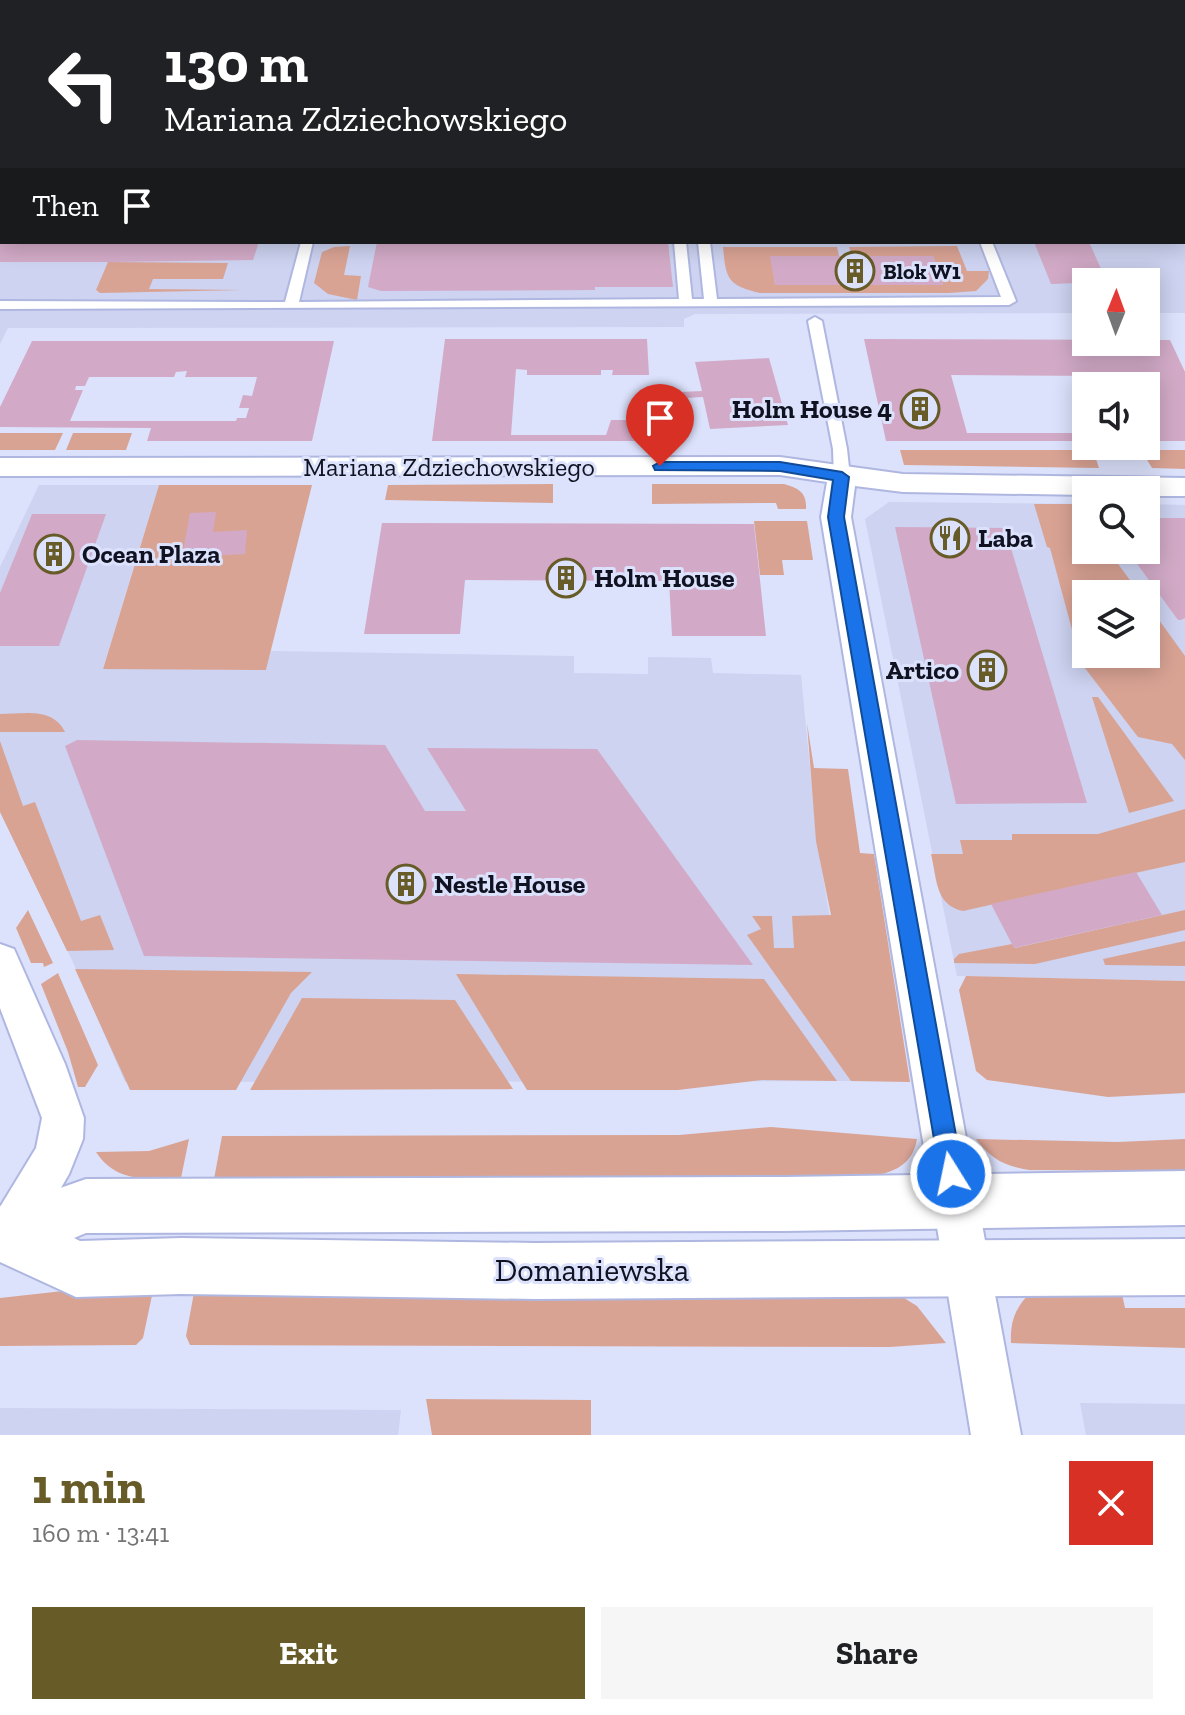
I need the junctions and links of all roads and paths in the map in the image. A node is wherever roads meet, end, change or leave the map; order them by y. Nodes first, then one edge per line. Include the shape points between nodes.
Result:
1 (306, 244) edge
2 (680, 244) edge
3 (704, 244) edge
4 (987, 244) edge
5 (711, 302) junction
6 (686, 303) junction
7 (0, 305) edge
8 (291, 306) junction
9 (815, 321) dead end
10 (0, 467) edge
11 (842, 477) junction
12 (1185, 487) edge
13 (0, 961) edge
14 (1185, 1198) edge
15 (955, 1200) junction
16 (4, 1234) edge
17 (1185, 1267) edge
18 (965, 1269) junction
19 (996, 1435) edge

1 - 8 lane
2 - 6 lane
3 - 5 lane
4 - 5 lane via 1009,301
5 - 6 lane
6 - 8 lane
7 - 8 lane
9 - 11 lane
10 - 11 street, Mariana Zdziechowskiego via 780,466
11 - 12 street, Mariana Zdziechowskiego via 903,483
11 - 15 street via 836,517
13 - 16 street via 63,1118 54,1159
14 - 15 street
15 - 16 street via 86,1206
15 - 18 street
16 - 18 street, Domaniewska via 76,1269
17 - 18 street, Domaniewska
18 - 19 street

